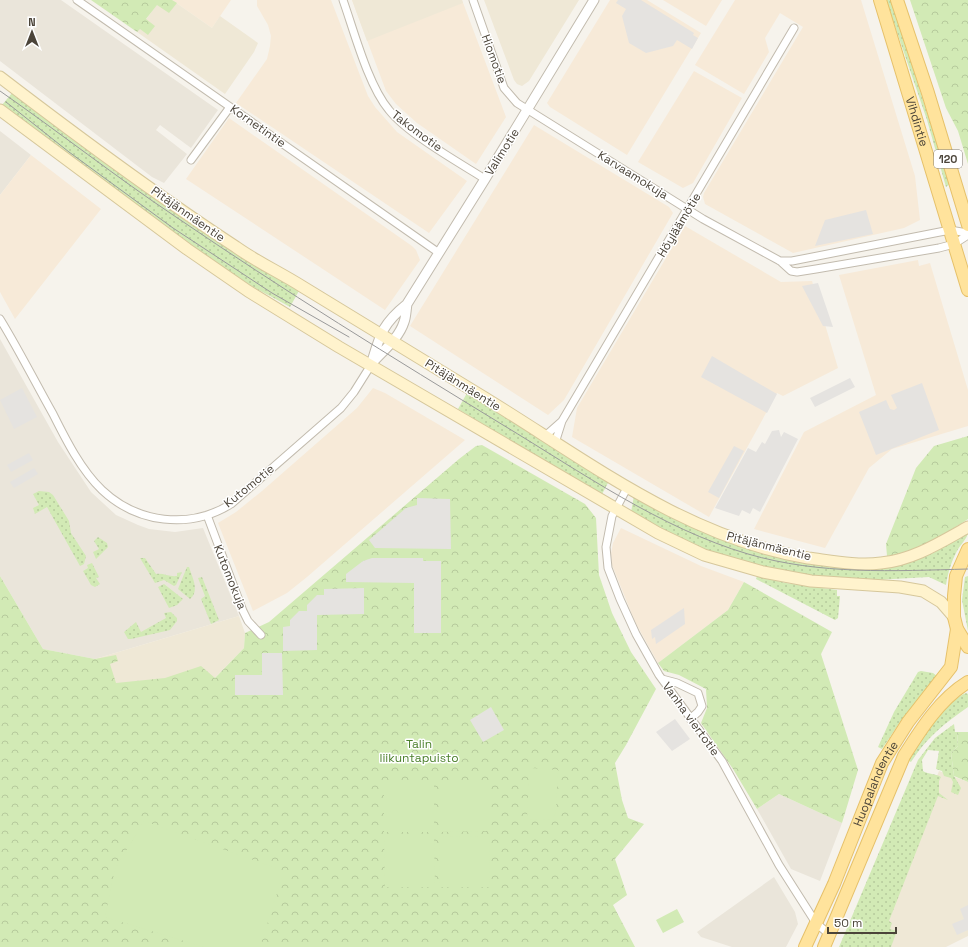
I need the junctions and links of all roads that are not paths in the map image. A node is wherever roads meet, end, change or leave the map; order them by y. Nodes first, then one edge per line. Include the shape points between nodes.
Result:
1 (78, 0) edge
2 (343, 0) edge
3 (473, 0) edge
4 (594, 0) edge
5 (880, 0) edge
6 (897, 0) edge
7 (794, 28) dead end
8 (0, 77) edge
9 (230, 106) junction
10 (0, 110) edge
11 (528, 110) junction
12 (191, 160) dead end
13 (485, 179) junction
14 (688, 209) junction
15 (968, 225) edge
16 (950, 230) junction
17 (968, 234) edge
18 (954, 244) junction
19 (438, 253) junction
20 (780, 261) junction
21 (968, 290) edge
22 (407, 304) junction
23 (0, 319) edge
24 (380, 333) junction
25 (392, 341) junction
26 (370, 364) junction
27 (562, 421) junction
28 (545, 436) junction
29 (556, 443) junction
30 (627, 488) junction
31 (616, 509) junction
32 (207, 515) junction
33 (968, 526) edge
34 (968, 549) edge
35 (954, 617) junction
36 (957, 629) junction
37 (261, 635) dead end
38 (968, 647) edge
39 (662, 679) junction
40 (968, 682) edge
41 (690, 719) junction
42 (816, 923) junction
43 (830, 935) junction
44 (805, 947) edge
45 (824, 947) edge

1 - 9 street, Kornetintie
2 - 13 street, Takomotie via 374,84 389,110 414,132
3 - 11 street, Hiomotie via 504,88 517,104
4 - 11 street, Valimotie
5 - 16 main road, Vihdintie / 120
6 - 15 main road, Vihdintie / 120
7 - 14 street, Höyläämötie
8 - 24 main road, Pitäjänmäentie via 170,202 239,249
9 - 12 street
9 - 19 street, Kornetintie
10 - 26 main road, Pitäjänmäentie via 187,249
11 - 13 street, Valimotie
11 - 14 street, Karvaamokuja
13 - 19 street, Valimotie
14 - 20 street, Karvaamokuja
14 - 27 street, Höyläämötie
16 - 17 street, Karvaamokuja
16 - 18 main road, Vihdintie / 120
16 - 20 street, Karvaamokuja via 792,261
17 - 18 street, Karvaamokuja
18 - 20 street, Karvaamokuja via 798,272 791,271
18 - 21 main road, Vihdintie / 120
19 - 22 street, Valimotie
22 - 24 street, Valimotie via 392,316
22 - 25 street, Valimotie via 404,322
23 - 32 street, Kutomotie via 78,458 101,489 122,506 149,517 174,520
24 - 25 main road, Pitäjänmäentie
24 - 26 street, Valimotie
25 - 26 street, Valimotie
25 - 28 main road, Pitäjänmäentie
26 - 31 main road, Pitäjänmäentie
26 - 32 street, Kutomotie via 342,408 236,500
27 - 28 street, Höyläämötie
27 - 29 street, Höyläämötie
28 - 29 main road, Pitäjänmäentie
29 - 30 main road, Pitäjänmäentie
30 - 31 street, Vanha viertotie
30 - 33 main road, Pitäjänmäentie via 685,519 729,537 778,551 835,561 867,564 898,560 927,549
31 - 35 main road, Pitäjänmäentie via 685,547 733,564 775,575 923,591 941,602
31 - 39 street, Vanha viertotie via 607,540 608,568 636,634
32 - 37 street, Kutomokuja via 243,611
34 - 35 main road via 956,576
35 - 36 main road
36 - 38 main road
36 - 42 main road, Huopalahdentie via 951,667 908,722 882,763
39 - 41 street, Vanha viertotie
39 - 41 street via 678,683 698,693 702,706
40 - 43 main road, Huopalahdentie via 942,704 904,756
41 - 42 street, Vanha viertotie via 732,776 780,865
42 - 43 street, Vanha viertotie
42 - 44 main road, Huopalahdentie
43 - 45 main road, Huopalahdentie

